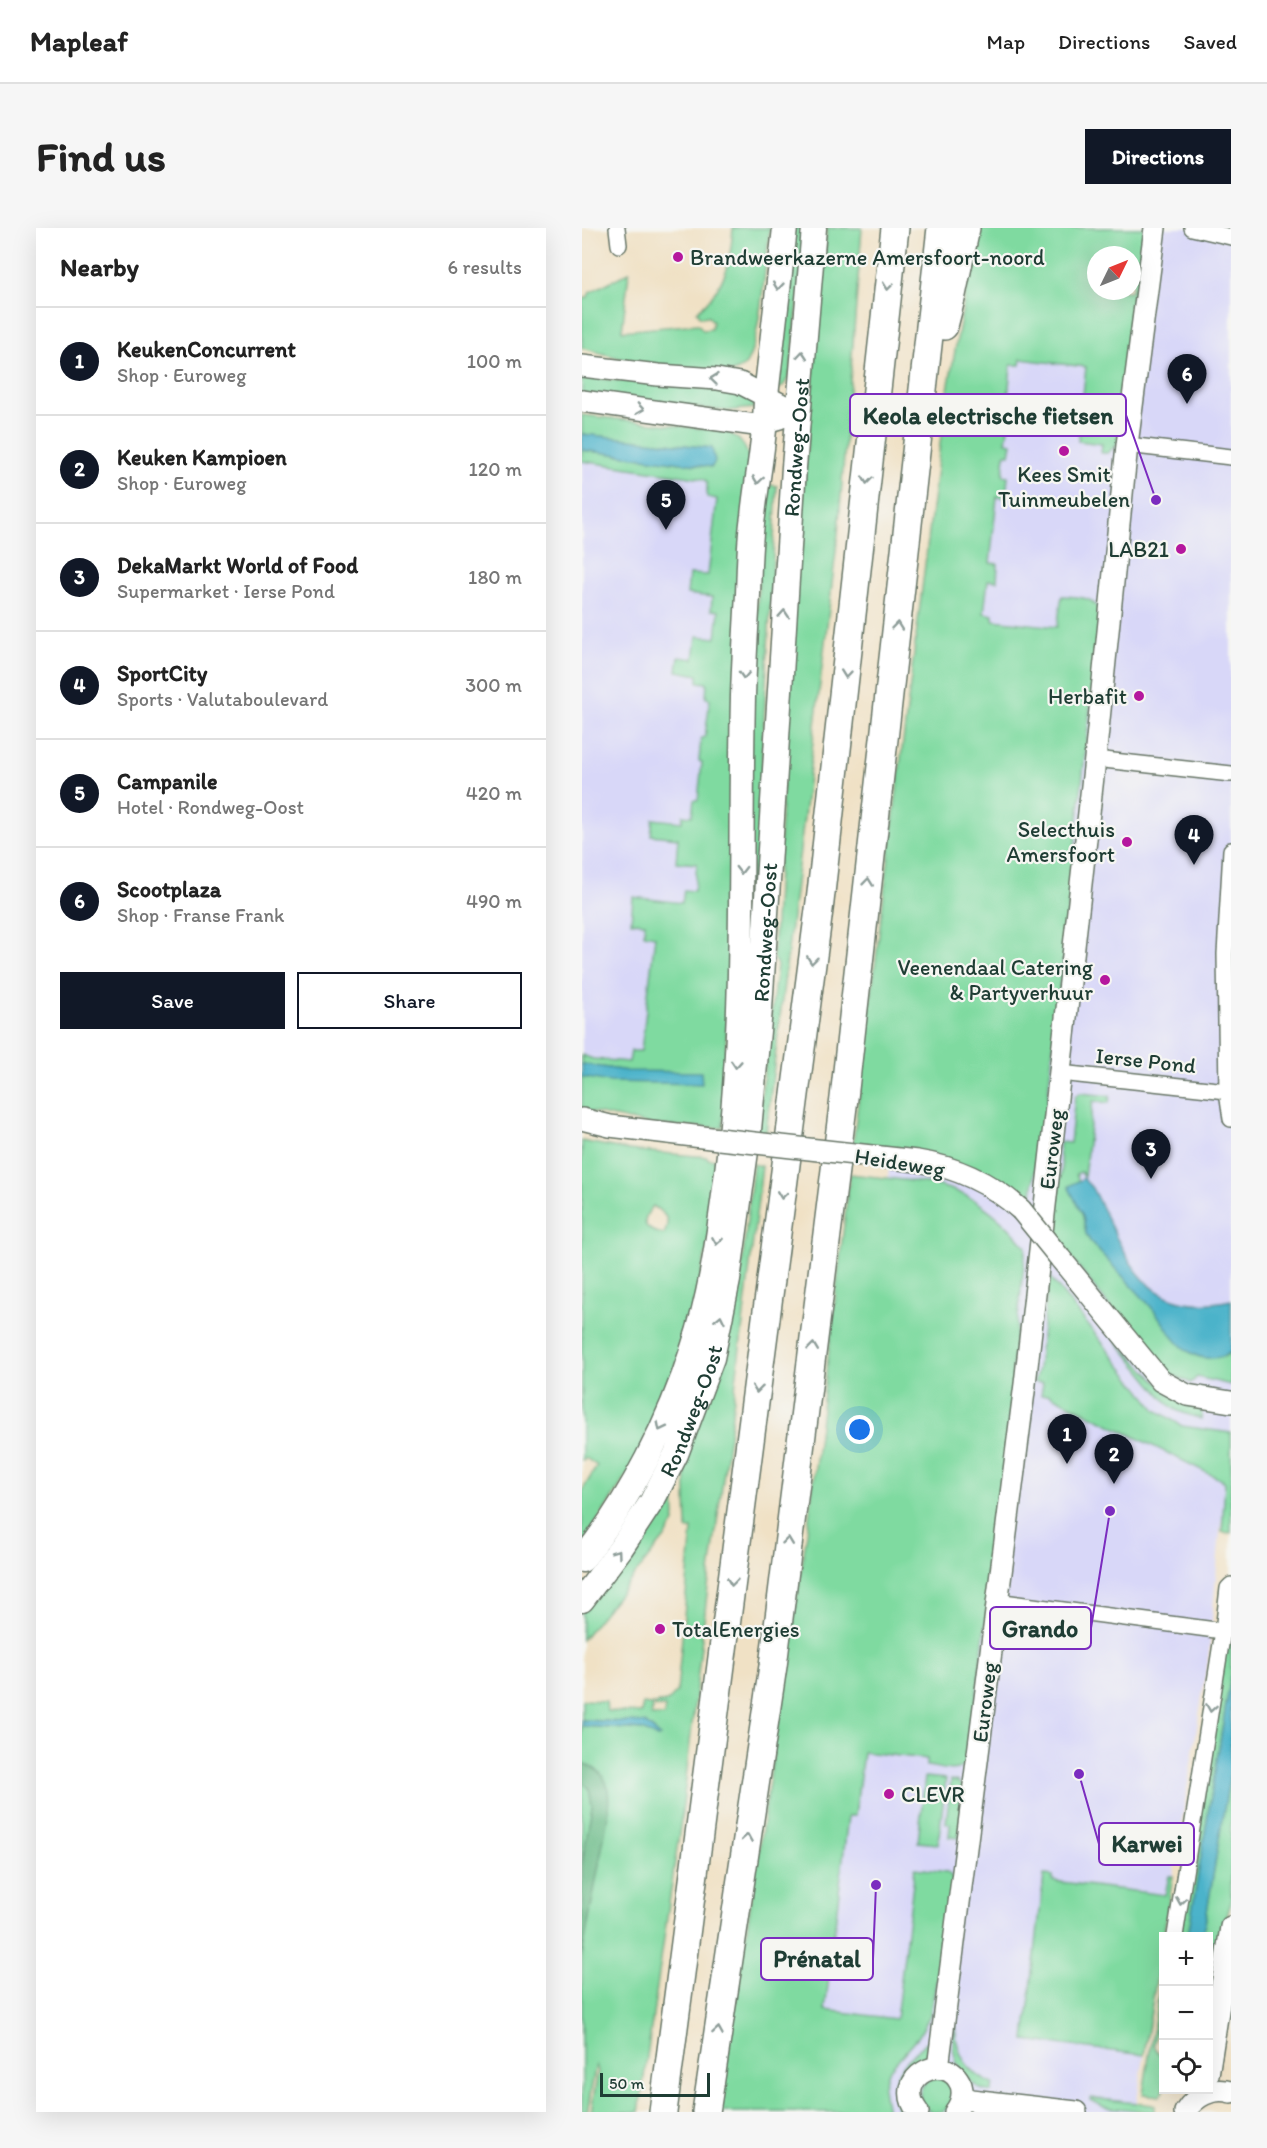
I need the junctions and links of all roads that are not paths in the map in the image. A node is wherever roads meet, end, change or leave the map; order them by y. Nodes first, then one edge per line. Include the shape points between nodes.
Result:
1 (617, 228) edge
2 (785, 228) edge
3 (814, 228) edge
4 (895, 228) edge
5 (941, 228) edge
6 (966, 228) edge
7 (1155, 228) edge
8 (1192, 228) edge
9 (1231, 237) edge
10 (619, 245) dead end
11 (582, 366) edge
12 (766, 396) junction
13 (582, 401) edge
14 (920, 411) junction
15 (798, 413) junction
16 (766, 422) junction
17 (1127, 445) junction
18 (1231, 457) edge
19 (1095, 759) junction
20 (1231, 774) edge
21 (1231, 850) edge
22 (1060, 1073) junction
23 (1229, 1089) edge
24 (582, 1119) edge
25 (1231, 1119) edge
26 (1231, 1402) edge
27 (582, 1560) edge
28 (1231, 1585) edge
29 (582, 1600) edge
30 (996, 1601) junction
31 (1223, 1630) junction
32 (1231, 1928) edge
33 (1176, 1932) edge
34 (1213, 2025) edge
35 (938, 2068) junction
36 (1213, 2089) edge
37 (1231, 2092) edge
38 (1200, 2094) edge
39 (958, 2105) edge
40 (663, 2112) edge
41 (706, 2112) edge
42 (918, 2112) edge
43 (1076, 2112) edge
44 (1185, 2112) edge

1 - 10 street
2 -> 12 main road, Rondweg-Oost
15 -> 3 main road, Rondweg-Oost
4 -> 40 highway via 821,892
5 - 14 highway
6 - 14 highway
7 - 17 street, Euroweg
8 - 9 street
12 -> 11 street via 740,383 717,379
12 - 15 street
12 - 16 main road, Rondweg-Oost
13 -> 16 street via 755,425
41 -> 14 highway via 776,1642 844,1098
15 - 16 street
29 -> 15 main road, Rondweg-Oost via 652,1501 676,1454 712,1358 728,1280 748,1142 760,1009
16 -> 27 main road, Rondweg-Oost via 752,519 743,694 740,997 732,1128 709,1289 673,1404 634,1481
17 - 18 street
17 - 19 street, Euroweg
19 - 20 street
19 - 22 street, Euroweg
21 - 23 street via 1225,954
22 - 23 street, Ierse Pond
22 - 30 street, Euroweg
23 - 25 street
24 - 26 street, Heideweg, bridge via 610,1126 916,1161 975,1177 1021,1210 1161,1381 1187,1395
28 - 31 street
30 - 31 street
30 - 35 street, Euroweg
31 -> 33 street
32 - 34 street
35 - 39 street via 957,2078 962,2091
35 - 42 street via 919,2074 912,2085 910,2099
36 - 37 street
38 - 44 street
39 - 43 street

